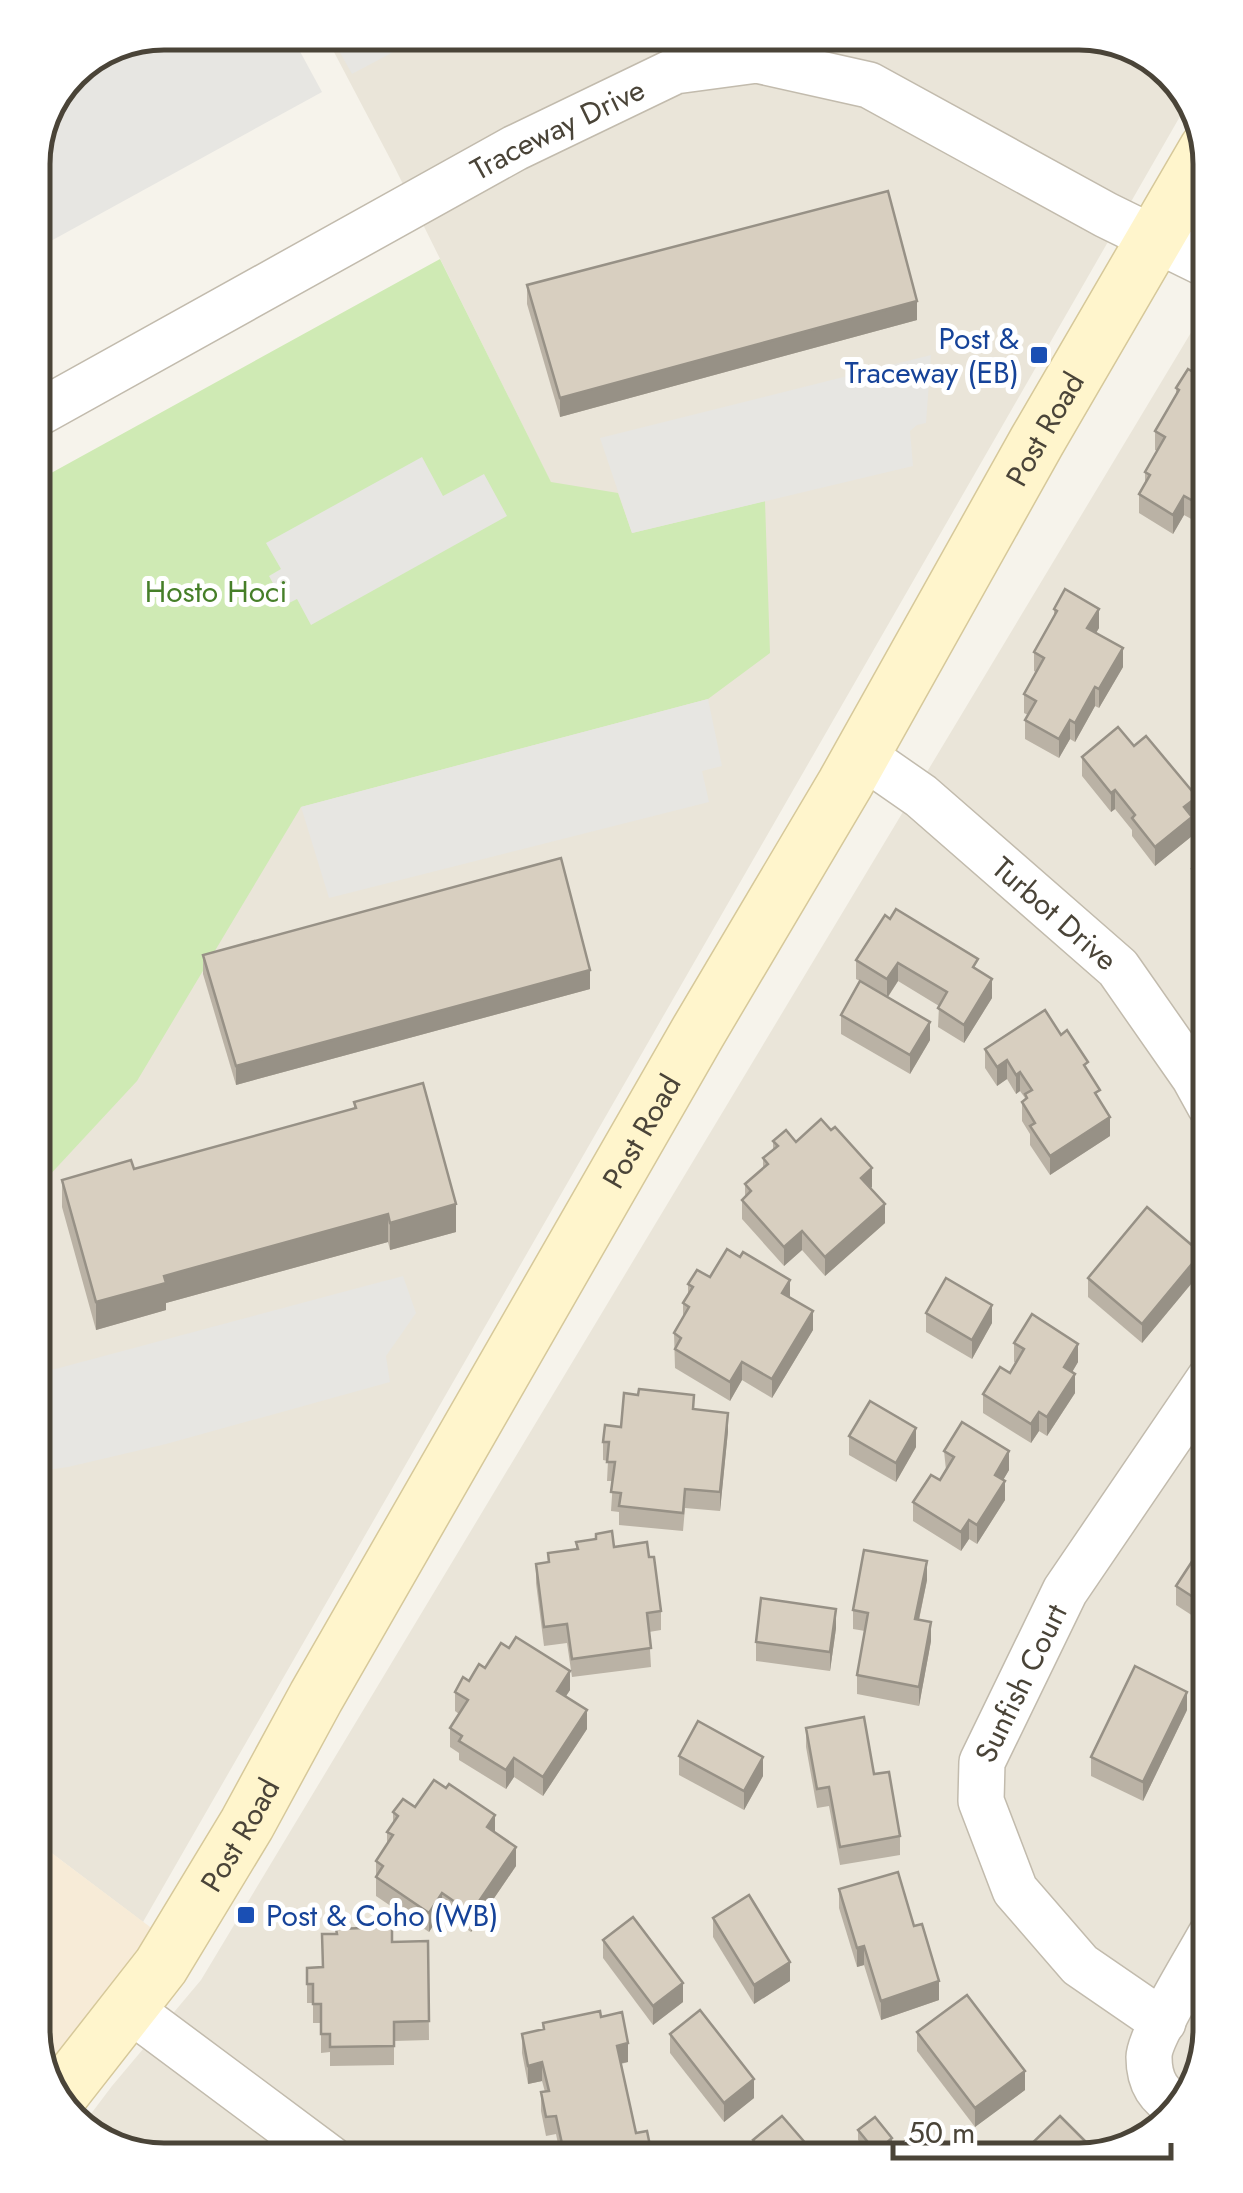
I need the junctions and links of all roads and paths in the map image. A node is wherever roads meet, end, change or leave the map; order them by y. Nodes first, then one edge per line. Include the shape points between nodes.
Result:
1 (1193, 173) edge
2 (1154, 238) junction
3 (1193, 258) edge
4 (50, 407) edge
5 (862, 755) junction
6 (1193, 1076) edge
7 (1193, 1403) edge
8 (1193, 1967) edge
9 (128, 2008) junction
10 (1163, 2022) junction
11 (66, 2087) edge
12 (1167, 2101) edge
13 (309, 2143) edge

1 - 2 street, Post Road
2 - 3 street, Traceway Drive
2 - 4 street, Traceway Drive via 868,84 757,60 675,71 516,148
2 - 5 street, Post Road
5 - 6 street, Turbot Drive via 920,796 1118,968
5 - 9 street, Post Road via 247,1824
7 - 10 street, Sunfish Court via 1065,1592 982,1762 981,1801 1014,1890 1080,1965
8 - 10 street
9 - 11 street, Post Road
9 - 13 street
10 - 12 street via 1148,2053 1152,2078

